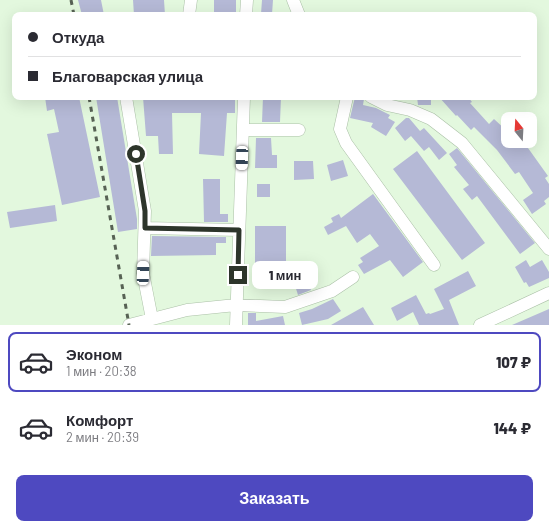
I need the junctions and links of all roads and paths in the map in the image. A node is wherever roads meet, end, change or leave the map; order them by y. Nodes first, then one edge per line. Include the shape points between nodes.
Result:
1 (191, 0) edge
2 (247, 0) edge
3 (293, 0) edge
4 (189, 12) edge
5 (246, 12) edge
6 (298, 12) edge
7 (126, 100) edge
8 (244, 100) edge
9 (346, 100) edge
10 (377, 100) edge
11 (243, 130) junction
12 (299, 130) dead end
13 (145, 228) junction
14 (239, 230) junction
15 (549, 249) edge
16 (434, 265) dead end
17 (353, 276) dead end
18 (549, 293) edge
19 (236, 305) junction
20 (152, 319) junction
21 (129, 325) edge
22 (236, 325) edge
23 (480, 325) edge

1 - 4 street
2 - 5 street
3 - 6 street
7 - 13 street via 145,211
8 - 11 street
9 - 16 street via 340,129 346,143
10 - 15 street via 431,119 462,143
11 - 12 street
11 - 14 street
13 - 14 street
13 - 20 street via 143,273
14 - 19 street
17 - 19 street via 332,291 285,307
18 - 23 street
19 - 20 street via 187,310
19 - 22 street
20 - 21 street

